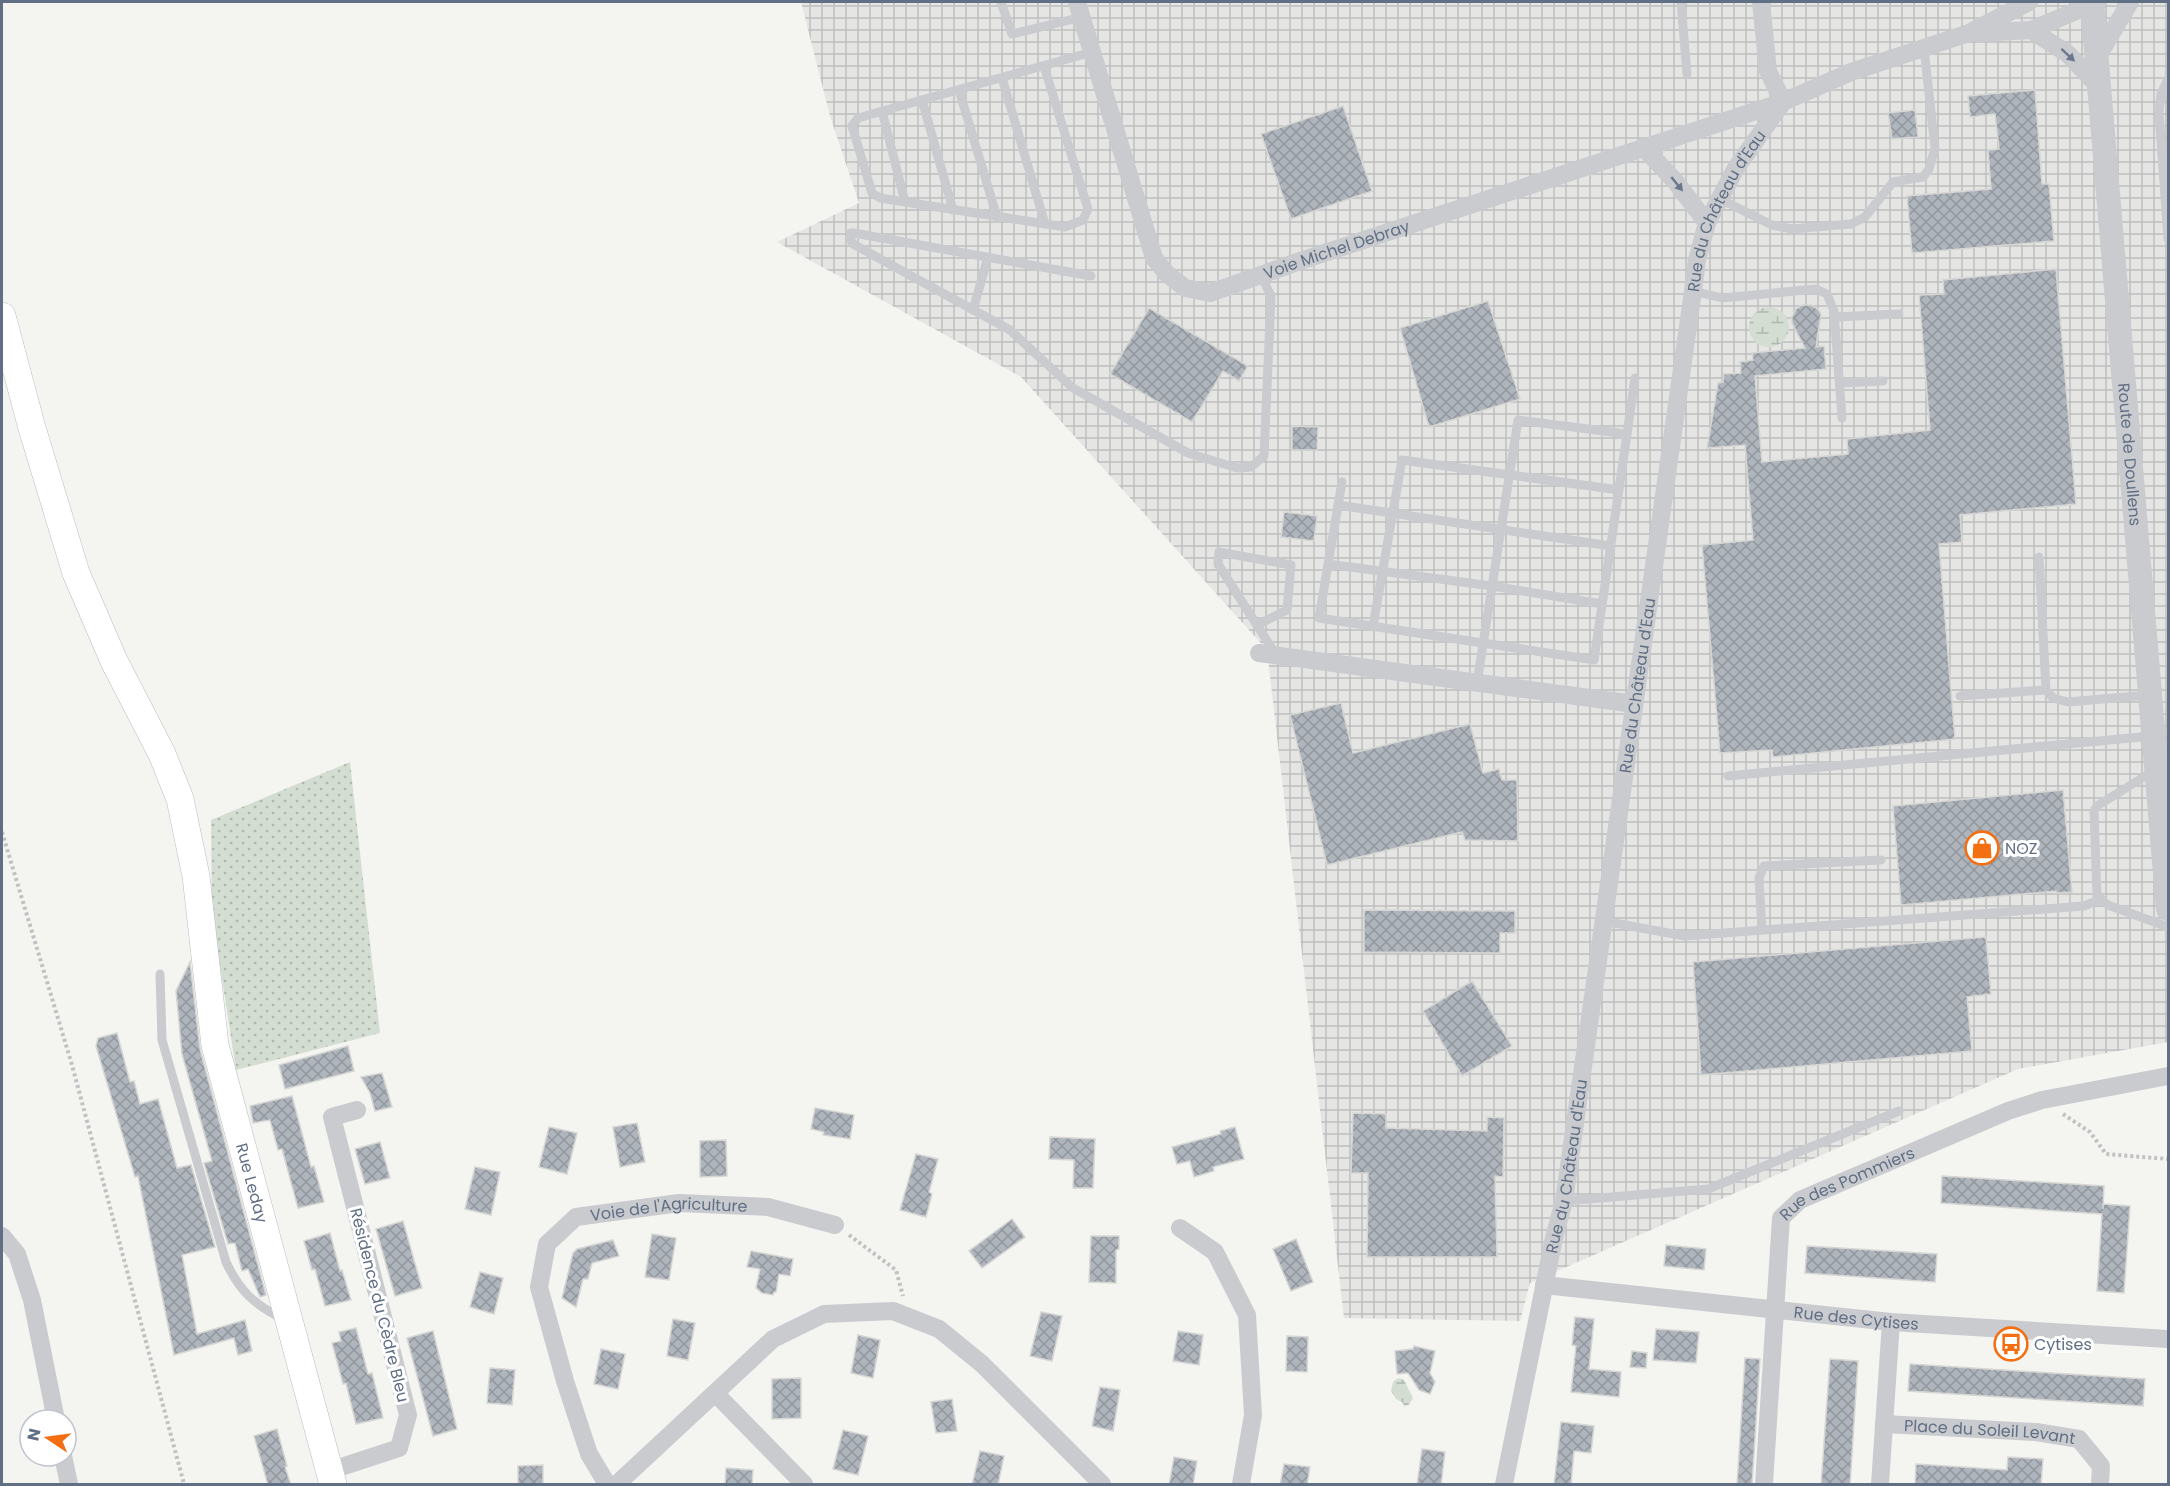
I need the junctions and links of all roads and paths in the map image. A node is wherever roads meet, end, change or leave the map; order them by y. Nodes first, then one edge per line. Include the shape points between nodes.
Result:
1 (1001, 2) edge
2 (1681, 2) edge
3 (1761, 2) edge
4 (2029, 2) edge
5 (2093, 2) edge
6 (2130, 2) edge
7 (1079, 9) edge
8 (2031, 30) junction
9 (1969, 33) junction
10 (1924, 48) junction
11 (1092, 52) junction
12 (2097, 58) junction
13 (1044, 66) junction
14 (1687, 74) dead end
15 (1002, 78) junction
16 (2169, 79) edge
17 (2100, 88) junction
18 (959, 90) junction
19 (922, 100) junction
20 (1783, 102) junction
21 (882, 111) junction
22 (1643, 147) junction
23 (1720, 199) junction
24 (905, 202) junction
25 (953, 210) junction
26 (997, 217) junction
27 (1707, 223) junction
28 (1045, 224) junction
29 (2169, 238) edge
30 (988, 257) junction
31 (1261, 275) junction
32 (1091, 276) dead end
33 (1693, 291) junction
34 (973, 310) junction
35 (1899, 314) dead end
36 (2, 316) edge
37 (1835, 317) junction
38 (1635, 378) dead end
39 (1883, 381) dead end
40 (1840, 383) junction
41 (1842, 418) dead end
42 (1627, 434) junction
43 (1510, 475) junction
44 (1342, 482) dead end
45 (1619, 490) junction
46 (1338, 505) junction
47 (1393, 514) junction
48 (1501, 531) junction
49 (1611, 546) junction
50 (2039, 557) dead end
51 (1328, 564) junction
52 (1383, 571) junction
53 (1492, 586) junction
54 (1602, 604) junction
55 (1257, 625) junction
56 (1373, 626) junction
57 (1483, 642) junction
58 (1268, 655) joint
59 (1478, 683) junction
60 (2046, 690) junction
61 (2151, 694) junction
62 (1960, 696) dead end
63 (1634, 704) junction
64 (2154, 736) junction
65 (2157, 768) junction
66 (1728, 776) dead end
67 (2, 832) edge
68 (1881, 860) dead end
69 (2101, 899) junction
70 (2169, 909) edge
71 (1603, 921) junction
72 (2169, 927) edge
73 (1762, 930) junction
74 (160, 974) dead end
75 (2169, 1076) edge
76 (2042, 1100) junction
77 (357, 1110) dead end
78 (1899, 1111) dead end
79 (2169, 1159) edge
80 (1564, 1201) junction
81 (835, 1225) joint
82 (1180, 1228) dead end
83 (2, 1236) edge
84 (1544, 1285) junction
85 (1774, 1311) junction
86 (908, 1317) junction
87 (289, 1322) junction
88 (1891, 1322) junction
89 (2169, 1339) edge
90 (716, 1394) junction
91 (54, 1408) edge
92 (1884, 1424) junction
93 (65, 1468) edge
94 (331, 1478) edge
95 (69, 1485) edge
96 (184, 1485) edge
97 (607, 1485) edge
98 (617, 1485) edge
99 (804, 1485) edge
100 (1102, 1485) edge
101 (1242, 1485) edge
102 (1504, 1485) edge
103 (1764, 1485) edge
104 (1880, 1485) edge
105 (2100, 1485) edge

1 - 7 lane via 1012,34
2 - 14 lane
3 - 20 street via 1768,71
4 - 9 street
5 - 8 street
5 - 12 street, Route de Doullens
6 - 12 street
7 - 11 street, Voie Michel Debray
8 - 9 street
8 -> 17 street via 2068,54
9 - 10 street
10 - 20 street via 1851,72
10 - 23 lane via 1935,148 1923,177 1893,182 1865,217 1851,224 1792,229 1772,225
11 - 13 lane
11 - 31 street, Voie Michel Debray via 1154,258 1185,288 1210,293
12 - 17 street, Route de Doullens
13 - 15 lane
13 - 28 lane via 1088,209 1083,219 1065,227
15 - 18 lane
15 - 28 lane
16 - 29 lane via 2161,94 2159,112
17 - 61 street, Route de Doullens
18 - 19 lane
18 - 26 lane
19 - 21 lane
19 - 25 lane
20 - 22 street, Voie Michel Debray
20 - 23 street, Rue du Château d'Eau via 1736,168
21 - 24 lane
21 - 24 lane via 858,118 852,126 872,193
22 -> 27 street
22 - 31 street, Voie Michel Debray
23 - 27 street, Rue du Château d'Eau
24 - 25 lane
25 - 26 lane
26 - 28 lane
27 - 33 street, Rue du Château d'Eau
30 - 32 lane
30 - 34 lane
30 - 34 lane via 851,233 853,244
31 - 34 lane via 1270,296 1264,456 1251,466 1237,468 1188,453 1073,387 1010,330
33 - 37 lane via 1722,298 1816,289 1827,294
33 - 63 street, Rue du Château d'Eau
35 - 37 lane
36 - 87 main road, Rue Leday via 76,573 180,799 196,876 215,1046
37 - 40 lane
38 - 42 lane
39 - 40 lane
40 - 41 lane
42 - 43 lane via 1518,420
42 - 45 lane
43 - 45 lane
43 - 47 lane via 1402,460
43 - 48 lane
44 - 46 lane
45 - 49 lane
46 - 47 lane
46 - 51 lane
47 - 48 lane
47 - 52 lane
48 - 49 lane
48 - 53 lane
49 - 54 lane
50 - 60 lane
51 - 52 lane
51 - 56 lane via 1319,618
52 - 53 lane
52 - 56 lane
53 - 54 lane
53 - 57 lane
54 - 57 lane via 1594,660
55 - 55 lane via 1287,610 1291,565 1219,552 1218,564
55 - 58 lane
56 - 57 lane
57 - 59 lane
58 - 59 street
59 - 63 street
60 - 61 lane via 2053,698 2068,702
60 - 62 lane
61 - 64 street, Route de Doullens
63 - 71 street, Rue du Château d'Eau
64 - 65 street, Route de Doullens
64 - 66 lane
65 - 69 lane via 2097,806 2094,812 2097,896
65 - 70 street, Route de Doullens
67 - 96 path via 72,1065
68 - 73 lane via 1764,866 1759,878
69 - 72 lane via 2108,906
69 - 73 lane via 2084,906
71 - 73 lane via 1685,936
71 - 80 street, Rue du Château d'Eau
74 - 87 lane via 162,1040 226,1262 236,1283 248,1296
75 - 76 street, Rue des Pommiers
76 - 79 path via 2091,1132 2106,1154
76 - 85 street, Rue des Pommiers via 1800,1200 1781,1218
77 - 94 street, Résidence du Cèdre Bleu via 332,1117 408,1415 399,1448
78 - 80 lane via 1708,1189
80 - 84 street, Rue du Château d'Eau
81 - 86 path via 896,1270
81 - 97 street, Voie de l'Agriculture via 768,1207 679,1203 576,1217 547,1244 539,1287 589,1454
82 - 101 street via 1215,1252 1247,1315 1253,1415
83 - 91 street via 16,1254 32,1300
84 - 85 street, Rue des Cytises
84 - 102 street, Rue du Château d'Eau
85 - 88 street, Rue des Cytises
85 - 103 street, Rue des Pommiers
86 - 90 street via 893,1311 824,1314 773,1339
86 - 100 street via 939,1329 982,1364
87 - 94 main road, Rue Leday
88 - 89 street, Rue des Cytises
88 - 92 street
90 - 98 street
90 - 99 street
92 - 104 street
92 - 105 street, Place du Soleil Levant via 2036,1432 2079,1439 2101,1466
93 - 95 street

